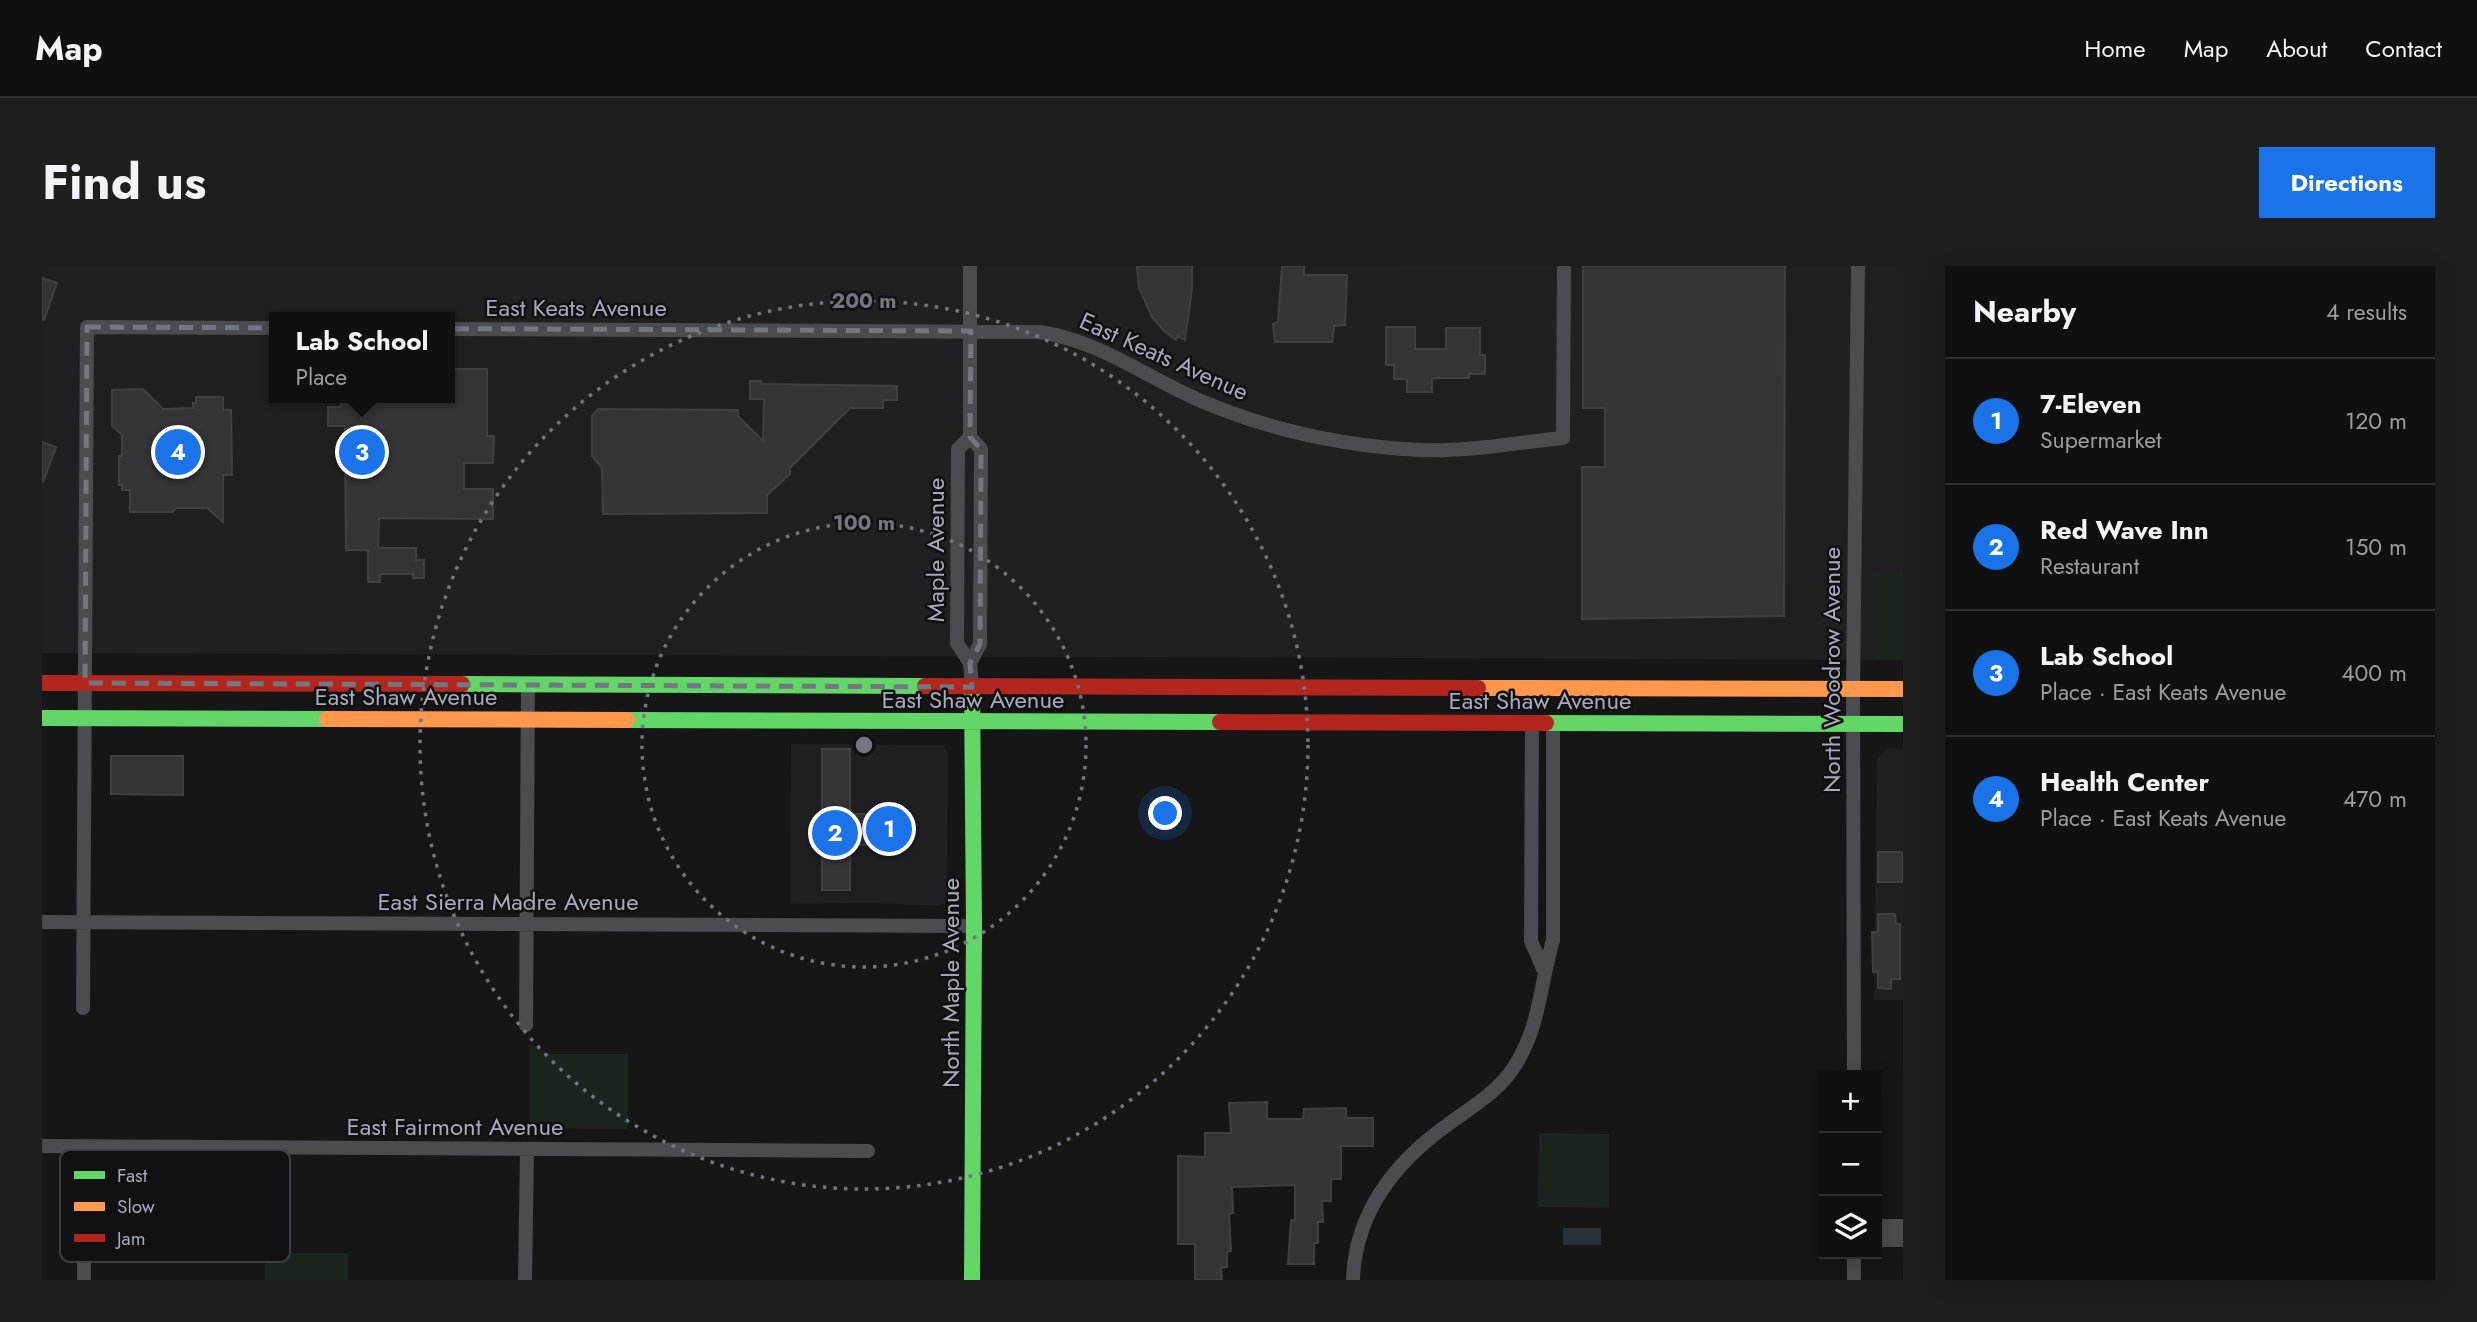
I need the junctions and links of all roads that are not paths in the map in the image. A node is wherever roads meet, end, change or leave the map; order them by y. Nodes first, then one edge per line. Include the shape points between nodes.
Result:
1 (970, 266) edge
2 (1564, 266) edge
3 (1858, 266) edge
4 (269, 328) edge
5 (455, 329) edge
6 (971, 331) junction
7 (970, 438) junction
8 (970, 663) junction
9 (42, 683) edge
10 (85, 683) junction
11 (528, 684) junction
12 (972, 687) junction
13 (1853, 688) junction
14 (1903, 688) edge
15 (42, 718) edge
16 (85, 718) junction
17 (528, 719) junction
18 (972, 722) junction
19 (1532, 723) junction
20 (1553, 723) junction
21 (1853, 724) junction
22 (1903, 724) edge
23 (42, 922) edge
24 (84, 922) junction
25 (526, 924) junction
26 (974, 926) junction
27 (1544, 971) junction
28 (83, 1008) dead end
29 (526, 1025) dead end
30 (1854, 1070) edge
31 (42, 1146) edge
32 (85, 1147) joint
33 (527, 1149) junction
34 (868, 1151) dead end
35 (1882, 1226) edge
36 (1903, 1226) edge
37 (1882, 1240) edge
38 (1903, 1240) edge
39 (1854, 1259) edge
40 (85, 1262) edge
41 (85, 1280) edge
42 (525, 1280) edge
43 (972, 1280) edge
44 (1353, 1280) edge
45 (1854, 1280) edge

1 - 6 street, Maple Avenue
2 - 6 street, East Keats Avenue via 1563,438 1420,450 1336,441 1208,404 1073,339 1040,332
3 - 13 street, North Woodrow Avenue
4 - 10 street via 87,327
5 - 6 street, East Keats Avenue
6 - 7 street, Maple Avenue
7 - 8 street, Maple Avenue via 981,449 980,644
7 - 8 street, Maple Avenue via 958,449 957,643
8 - 12 street, Maple Avenue
9 - 10 main road, East Shaw Avenue
10 - 11 main road, East Shaw Avenue
10 - 16 street
11 - 12 main road, East Shaw Avenue
11 - 17 street
12 - 13 main road, East Shaw Avenue
12 - 18 main road, North Maple Avenue
13 - 14 main road, East Shaw Avenue
13 - 21 street, North Woodrow Avenue
15 - 16 main road, East Shaw Avenue
16 - 17 main road, East Shaw Avenue
16 - 24 street
17 - 18 main road, East Shaw Avenue
17 - 25 street
18 - 19 main road, East Shaw Avenue
18 - 26 main road, North Maple Avenue
19 - 20 main road, East Shaw Avenue
19 - 27 street via 1531,941
20 - 21 main road, East Shaw Avenue
20 - 27 street via 1553,940
21 - 22 main road, East Shaw Avenue
21 - 30 street, North Woodrow Avenue
23 - 24 street, East Sierra Madre Avenue
24 - 25 street, East Sierra Madre Avenue
24 - 28 street
25 - 26 street, East Sierra Madre Avenue
25 - 29 street
26 - 43 main road, North Maple Avenue
27 - 44 street via 1536,1021 1513,1069 1481,1102 1419,1146 1379,1191 1358,1240
31 - 32 street, East Fairmont Avenue
32 - 33 street, East Fairmont Avenue
33 - 34 street, East Fairmont Avenue
33 - 42 street
35 - 36 street
37 - 38 street
39 - 45 street
40 - 41 street

